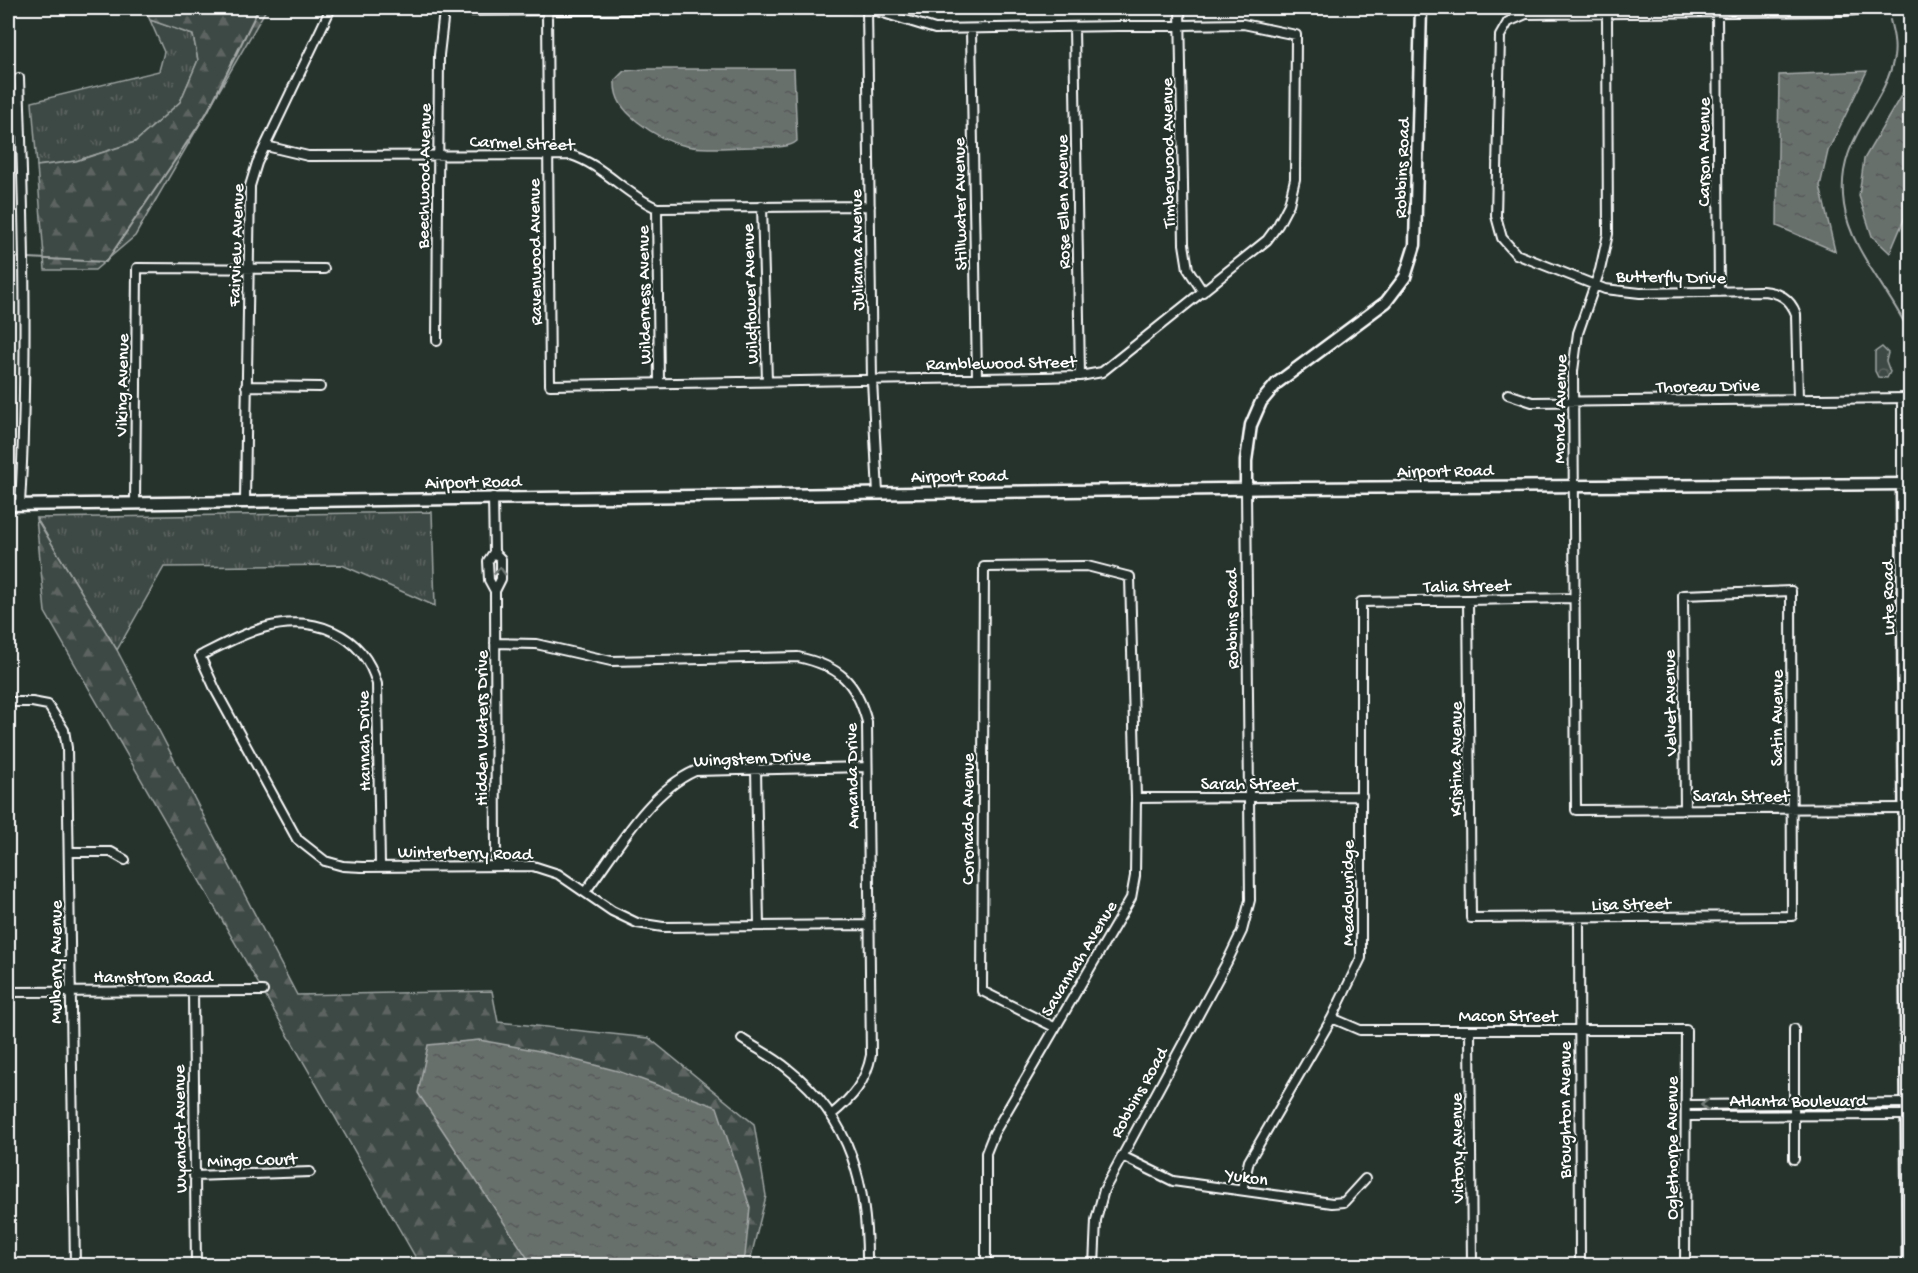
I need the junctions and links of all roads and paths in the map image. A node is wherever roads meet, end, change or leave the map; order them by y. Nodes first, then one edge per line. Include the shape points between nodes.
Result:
1 (331, 8) edge
2 (849, 8) edge
3 (867, 8) edge
4 (1180, 8) edge
5 (1421, 8) edge
6 (1879, 8) edge
7 (547, 11) junction
8 (1717, 13) junction
9 (1607, 14) junction
10 (1180, 25) junction
11 (1074, 28) junction
12 (971, 30) junction
13 (19, 78) dead end
14 (266, 146) junction
15 (548, 154) junction
16 (437, 155) junction
17 (762, 206) junction
18 (870, 206) junction
19 (657, 208) junction
20 (248, 269) junction
21 (324, 269) dead end
22 (1595, 286) junction
23 (1203, 292) junction
24 (1719, 292) junction
25 (437, 341) dead end
26 (1080, 376) junction
27 (977, 378) junction
28 (872, 380) junction
29 (767, 381) junction
30 (659, 382) junction
31 (550, 385) joint
32 (246, 386) junction
33 (320, 387) dead end
34 (1508, 394) dead end
35 (1906, 398) edge
36 (1798, 399) junction
37 (1573, 402) junction
38 (1906, 484) edge
39 (1573, 485) junction
40 (1246, 489) junction
41 (878, 493) junction
42 (494, 497) junction
43 (245, 500) junction
44 (135, 503) junction
45 (8, 504) edge
46 (20, 504) junction
47 (494, 552) junction
48 (984, 567) joint
49 (495, 591) junction
50 (1683, 595) joint
51 (1575, 598) junction
52 (1468, 600) junction
53 (1360, 602) joint
54 (495, 643) junction
55 (200, 656) joint
56 (8, 702) edge
57 (867, 767) junction
58 (756, 769) junction
59 (1362, 796) junction
60 (1136, 798) junction
61 (1250, 799) junction
62 (1906, 808) junction
63 (1576, 810) joint
64 (1685, 810) junction
65 (1791, 810) junction
66 (70, 852) junction
67 (125, 860) dead end
68 (496, 865) junction
69 (380, 866) junction
70 (585, 892) junction
71 (1792, 916) joint
72 (1471, 918) joint
73 (1578, 919) junction
74 (759, 926) junction
75 (868, 926) junction
76 (70, 991) junction
77 (8, 992) edge
78 (193, 992) junction
79 (263, 992) dead end
80 (1332, 1018) junction
81 (1054, 1027) junction
82 (1794, 1029) dead end
83 (1578, 1030) junction
84 (1686, 1030) joint
85 (1470, 1031) junction
86 (742, 1040) dead end
87 (1909, 1103) edge
88 (1795, 1104) junction
89 (1686, 1105) junction
90 (831, 1115) junction
91 (1795, 1115) junction
92 (1909, 1115) edge
93 (1686, 1116) junction
94 (1122, 1156) junction
95 (1794, 1159) dead end
96 (310, 1173) dead end
97 (194, 1176) junction
98 (1365, 1179) dead end
99 (1242, 1190) junction
100 (75, 1266) edge
101 (196, 1266) edge
102 (867, 1266) edge
103 (986, 1266) edge
104 (1094, 1266) edge
105 (1472, 1266) edge
106 (1580, 1266) edge
107 (1685, 1266) edge
108 (1908, 1266) edge

1 - 14 street, Fairview Avenue
2 - 7 street
3 - 12 street via 935,28
3 - 18 street, Julianna Avenue
4 - 10 street, Timberwood Avenue
5 - 40 main road, Robbins Road via 1415,245 1405,276 1386,302 1276,383 1251,425
6 - 8 street
7 - 15 street, Ravenwood Avenue
7 - 16 street, Beechwood Avenue via 444,11
8 - 9 street
8 - 24 street, Carson Avenue
9 - 22 street, Monda Avenue via 1608,228
9 - 22 street, Butterfly Drive via 1517,16 1508,22 1499,43 1496,216 1499,230 1518,255
10 - 11 street
10 - 23 street, Timberwood Avenue via 1184,244 1188,269
10 - 23 street, Ramblewood Street via 1243,24 1296,35 1295,179 1289,204 1267,240
11 - 12 street
11 - 26 street, Rose Ellen Avenue
12 - 27 street, Stillwater Avenue
13 - 46 street via 24,251
14 - 16 street, Carmel Street via 308,156
14 - 20 street, Fairview Avenue via 250,186
15 - 16 street, Carmel Street
15 - 19 street, Carmel Street via 585,160 641,201
15 - 31 street, Ravenwood Avenue
16 - 25 street, Beechwood Avenue
17 - 18 street, Carmel Street
17 - 19 street, Carmel Street
17 - 29 street, Wildflower Avenue
18 - 28 street, Julianna Avenue
19 - 30 street, Wilderness Avenue
20 - 21 street
20 - 32 street, Fairview Avenue
20 - 44 street, Viking Avenue via 137,268
22 - 24 street, Butterfly Drive via 1630,293
22 - 37 street, Monda Avenue via 1576,338
23 - 26 street, Ramblewood Street via 1102,372
24 - 36 street, Butterfly Drive via 1772,292 1791,304 1797,321
26 - 27 street, Ramblewood Street
27 - 28 street, Ramblewood Street
28 - 29 street, Ramblewood Street
28 - 41 street, Julianna Avenue
29 - 30 street, Ramblewood Street
30 - 31 street, Ramblewood Street
32 - 33 street
32 - 43 street, Fairview Avenue
34 - 37 street, Thoreau Drive via 1529,402
35 - 36 street, Thoreau Drive
35 - 38 street, Lute Road
36 - 37 street, Thoreau Drive
37 - 39 street, Monda Avenue
38 - 39 main road, Airport Road
38 - 62 main road, Lute Road
39 - 40 main road, Airport Road
39 - 51 street, Monda Avenue
40 - 41 main road, Airport Road
40 - 61 street, Robbins Road
41 - 42 main road, Airport Road
42 - 43 main road, Airport Road
42 - 47 street, Hidden Waters Drive
43 - 44 main road, Airport Road
44 - 46 main road, Airport Road
45 - 46 main road, Airport Road
47 - 49 street, Hidden Waters Drive via 488,561 489,580
49 -> 47 street, Hidden Waters Drive via 501,579 501,559
48 - 60 street, Savannah Avenue via 1087,566 1130,577
48 - 81 street, Coronado Avenue via 982,991
49 - 54 street, Hidden Waters Drive
50 - 64 street, Velvet Avenue
50 - 65 street, Satin Avenue via 1791,591
51 - 52 street, Talia Street
51 - 63 street, Monda Avenue
52 - 53 street, Talia Street
52 - 72 street, Kristina Avenue
53 - 59 street, Meadowridge
54 - 57 street, Amanda Drive via 536,644 611,661 798,657 820,662 852,685 861,701 867,722
54 - 68 street, Hidden Waters Drive
55 - 69 street, Winterberry Road via 297,839 325,861 344,866
55 - 69 street, Hannah Drive via 278,624 324,626 356,646 377,684
56 - 66 street, Mulberry Avenue via 48,705 64,730
57 - 58 street, Wingstem Drive
57 - 75 street, Amanda Drive
58 - 70 street, Wingstem Drive via 695,771 679,778 661,792
58 - 74 street
59 - 61 street, Sarah Street
59 - 80 street, Meadowridge via 1361,958
60 - 61 street, Sarah Street
60 - 81 street, Savannah Avenue via 1131,898
61 - 94 street, Robbins Road via 1250,900 1242,931
62 - 65 street, Sarah Street
62 - 87 main road, Lute Road
63 - 64 street, Sarah Street
64 - 65 street, Sarah Street
65 - 71 street, Satin Avenue
66 - 67 street via 111,852
66 - 76 street, Mulberry Avenue
68 - 69 street, Winterberry Road
68 - 70 street, Winterberry Road via 533,866
70 - 74 street, Winterberry Road via 637,923 663,927
71 - 73 street, Lisa Street
72 - 73 street, Lisa Street
73 - 83 street, Broughton Avenue
74 - 75 street, Winterberry Road
75 - 90 street, Amanda Drive via 871,1055 868,1069 850,1098
76 - 77 street, Hamstrom Road
76 - 78 street, Hamstrom Road
76 - 100 street, Mulberry Avenue
78 - 79 street, Hamstrom Road
78 - 97 street, Wyandot Avenue
80 - 85 street, Macon Street via 1360,1030
80 - 99 street, Meadowridge via 1249,1161
81 - 103 street, Savannah Avenue via 986,1154
82 - 88 street
83 - 84 street, Macon Street
83 - 85 street, Macon Street
83 - 106 street, Broughton Avenue
84 - 89 street, Oglethorpe Avenue
85 - 105 street, Victory Avenue
86 - 90 street via 788,1068
87 - 88 street, Atlanta Boulevard
87 - 92 main road, Lute Road
88 -> 89 street, Atlanta Boulevard
88 - 91 street
89 - 93 street, Oglethorpe Avenue
90 - 102 street via 847,1143 862,1187 867,1217
91 - 92 street, Atlanta Boulevard
91 - 93 street, Atlanta Boulevard
91 - 95 street
92 - 108 main road, Lute Road
93 - 107 street, Oglethorpe Avenue
94 - 99 street, Yukon via 1173,1181
94 - 104 street, Robbins Road via 1104,1190 1096,1220
96 - 97 street, Mingo Court
97 - 101 street, Wyandot Avenue
98 - 99 street, Yukon via 1344,1202

